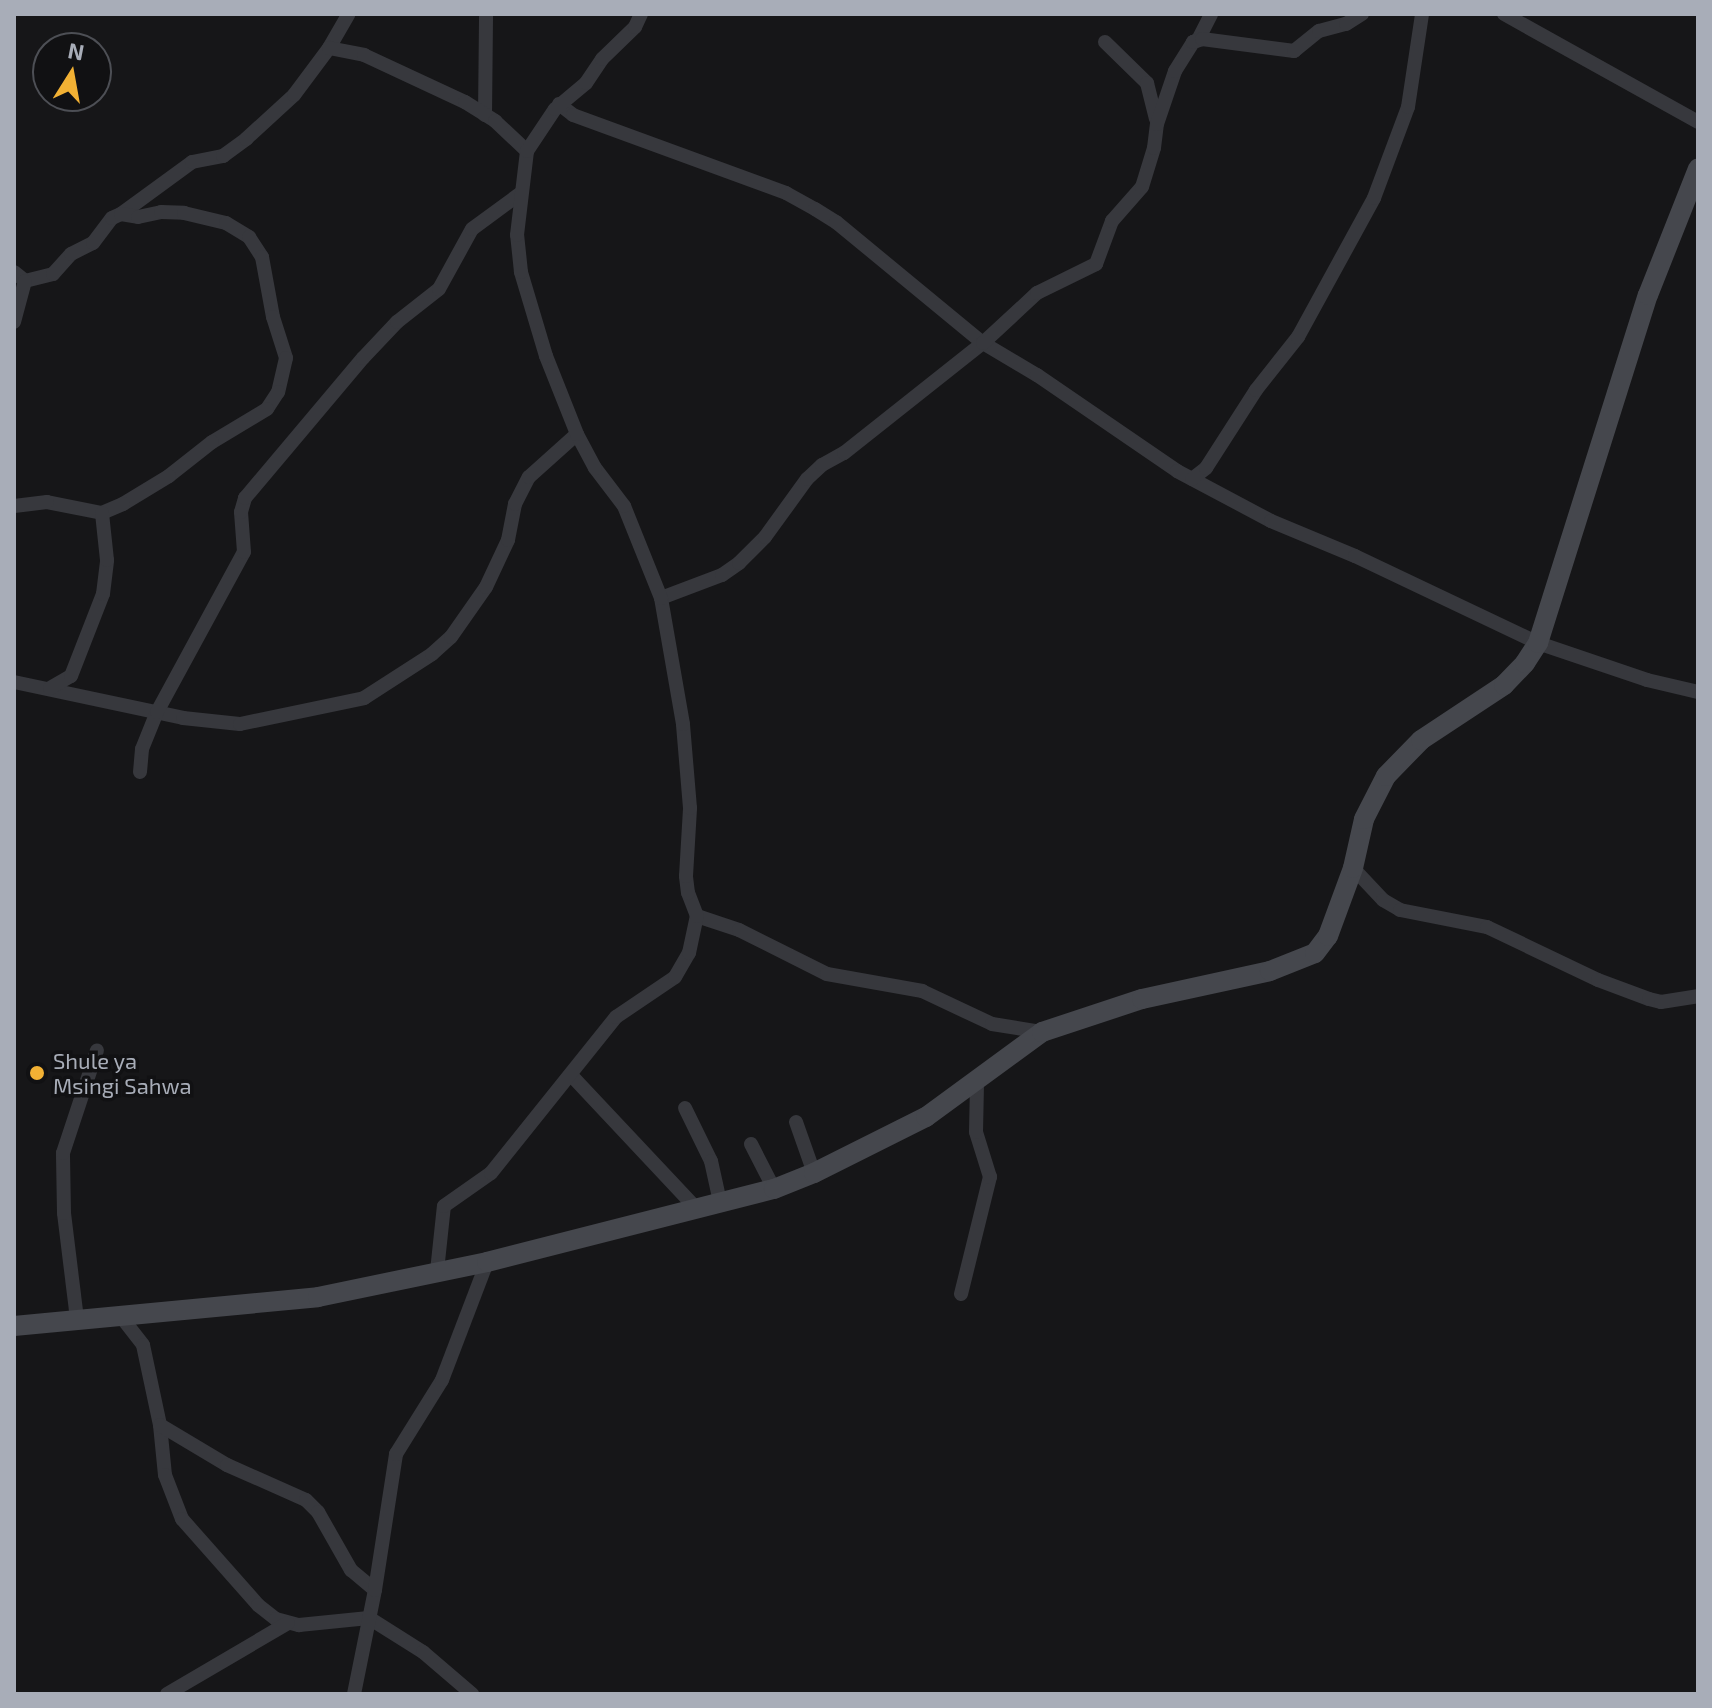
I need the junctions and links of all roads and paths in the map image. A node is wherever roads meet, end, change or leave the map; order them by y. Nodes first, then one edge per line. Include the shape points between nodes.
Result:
1 (349, 14) edge
2 (486, 14) edge
3 (641, 14) edge
4 (1211, 14) edge
5 (1362, 14) edge
6 (1422, 14) edge
7 (1504, 14) edge
8 (1105, 42) dead end
9 (1193, 42) junction
10 (329, 48) junction
11 (559, 104) junction
12 (485, 115) junction
13 (1698, 122) edge
14 (1157, 124) junction
15 (527, 151) junction
16 (1698, 169) edge
17 (521, 193) junction
18 (121, 214) junction
19 (19, 277) edge
20 (14, 322) edge
21 (983, 343) junction
22 (577, 434) junction
23 (1192, 479) junction
24 (14, 506) edge
25 (102, 513) junction
26 (661, 598) junction
27 (1538, 643) junction
28 (14, 682) edge
29 (49, 688) junction
30 (1698, 692) edge
31 (157, 712) junction
32 (140, 772) dead end
33 (1353, 868) junction
34 (697, 916) junction
35 (1698, 996) edge
36 (1042, 1032) junction
37 (97, 1050) dead end
38 (571, 1075) junction
39 (977, 1083) junction
40 (685, 1108) dead end
41 (796, 1122) dead end
42 (751, 1144) dead end
43 (814, 1173) junction
44 (774, 1189) junction
45 (720, 1202) junction
46 (697, 1209) junction
47 (487, 1262) junction
48 (437, 1271) junction
49 (961, 1294) dead end
50 (119, 1314) junction
51 (77, 1319) junction
52 (14, 1326) edge
53 (160, 1425) junction
54 (375, 1590) junction
55 (369, 1618) junction
56 (288, 1623) junction
57 (167, 1694) edge
58 (354, 1694) edge
59 (472, 1694) edge

1 - 10 street
2 - 12 street
3 - 11 street via 586,83
4 - 9 street
5 - 9 street via 1319,31 1294,51
6 - 23 street via 1408,107 1374,198 1298,337 1206,468
7 - 13 street
8 - 14 street via 1147,83
9 - 14 street via 1175,71
10 - 12 street via 364,55
10 - 18 street via 294,95 246,139 223,156 192,162
11 - 15 street
11 - 21 street via 573,115 796,198 836,222
12 - 15 street
14 - 21 street via 1142,187 1112,221 1096,264 1037,293
15 - 17 street
16 - 27 main road via 1648,295
17 - 22 street via 521,272
17 - 31 street via 472,229 439,289 363,358 245,498 244,552
18 - 19 street via 53,274
18 - 25 street via 201,215 249,237 266,268 286,358 278,392 267,409 169,476
19 - 20 street
21 - 23 street
21 - 26 street via 822,465 739,563
22 - 26 street via 624,506
22 - 31 street via 529,477 486,587 451,637 380,690 347,703 240,724
23 - 27 street via 1271,521
24 - 25 street via 47,502
25 - 29 street via 107,560 103,594 71,676
26 - 34 street via 683,724 690,808 686,876
27 - 30 street via 1634,677
27 - 33 main road via 1504,685 1421,740 1386,776 1364,819
28 - 29 street
29 - 31 street
31 - 32 street via 142,749
33 - 35 street via 1400,910 1487,927 1649,999
33 - 36 main road via 1328,936 1303,960 1142,999
34 - 36 street via 739,930 827,974 922,991 992,1024
34 - 38 street via 689,953 675,977 616,1017
36 - 39 main road
37 - 51 street via 63,1153 64,1213
38 - 46 street
38 - 48 street via 491,1173 444,1206
39 - 43 main road via 926,1117
39 - 49 street via 976,1132 990,1177
40 - 45 street via 711,1161
41 - 43 street
42 - 44 street
43 - 44 main road
44 - 45 main road
45 - 46 main road
46 - 47 main road
47 - 48 main road
47 - 54 street via 442,1380 396,1454
48 - 50 main road via 318,1297
50 - 51 main road
50 - 53 street via 143,1345
51 - 52 main road
53 - 54 street via 227,1465 306,1500 351,1570
53 - 56 street via 165,1475 182,1519 258,1605
54 - 55 street
55 - 56 street
55 - 58 street
55 - 59 street via 423,1652
56 - 57 street

